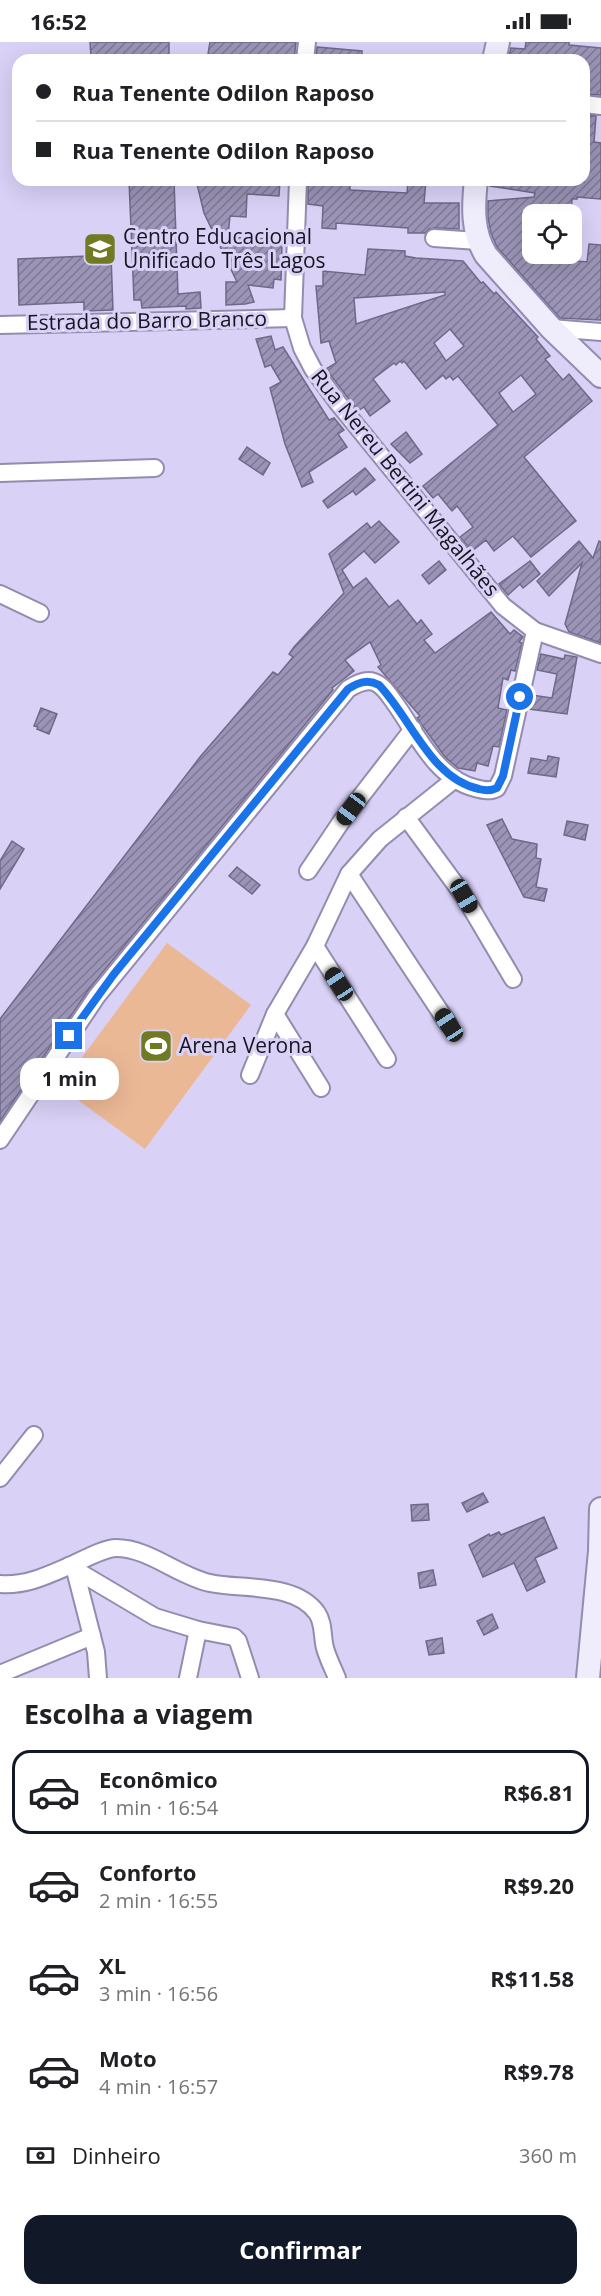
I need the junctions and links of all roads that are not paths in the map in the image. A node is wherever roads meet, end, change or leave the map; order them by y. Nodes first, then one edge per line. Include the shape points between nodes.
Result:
1 (298, 186) edge
2 (475, 186) edge
3 (434, 238) dead end
4 (478, 242) junction
5 (293, 318) junction
6 (0, 325) edge
7 (551, 328) junction
8 (601, 332) edge
9 (601, 376) edge
10 (155, 468) dead end
11 (0, 473) edge
12 (0, 594) edge
13 (40, 613) dead end
14 (535, 631) junction
15 (601, 654) edge
16 (413, 729) junction
17 (455, 779) junction
18 (406, 818) junction
19 (308, 871) dead end
20 (349, 874) junction
21 (315, 946) junction
22 (513, 979) dead end
23 (275, 1014) junction
24 (449, 1025) dead end
25 (387, 1059) dead end
26 (250, 1075) dead end
27 (321, 1088) dead end
28 (0, 1140) edge
29 (34, 1435) dead end
30 (0, 1478) edge
31 (601, 1509) edge
32 (72, 1568) junction
33 (0, 1584) edge
34 (598, 1603) edge
35 (198, 1630) junction
36 (92, 1636) junction
37 (0, 1674) edge
38 (98, 1678) edge
39 (188, 1678) edge
40 (250, 1678) edge
41 (337, 1678) edge
42 (588, 1678) edge

1 - 5 street, Rua Nereu Bertini Magalhães
2 - 4 main road
3 - 4 street
4 - 7 main road
5 - 6 street, Estrada do Barro Branco
5 - 14 street, Rua Nereu Bertini Magalhães via 313,369 338,403 503,606
7 - 8 street
7 - 9 main road
10 - 11 street
12 - 13 street
14 - 15 street, Rua Nereu Bertini Magalhães
14 - 17 street via 501,783 488,791
16 - 17 street via 430,756
16 - 19 street
16 - 28 street via 379,685 362,682 348,689 114,974
17 - 18 street
18 - 20 street via 380,839
18 - 22 street via 464,896
20 - 21 street
20 - 24 street
21 - 23 street
21 - 25 street
23 - 26 street
23 - 27 street
29 - 30 street
31 - 34 main road
32 - 33 street via 30,1582
32 - 35 street via 155,1617
32 - 36 street
32 - 41 street via 113,1548 124,1549 194,1579 290,1594 317,1612
34 - 42 main road
35 - 39 street
35 - 40 street via 234,1637
36 - 37 street
36 - 38 street

